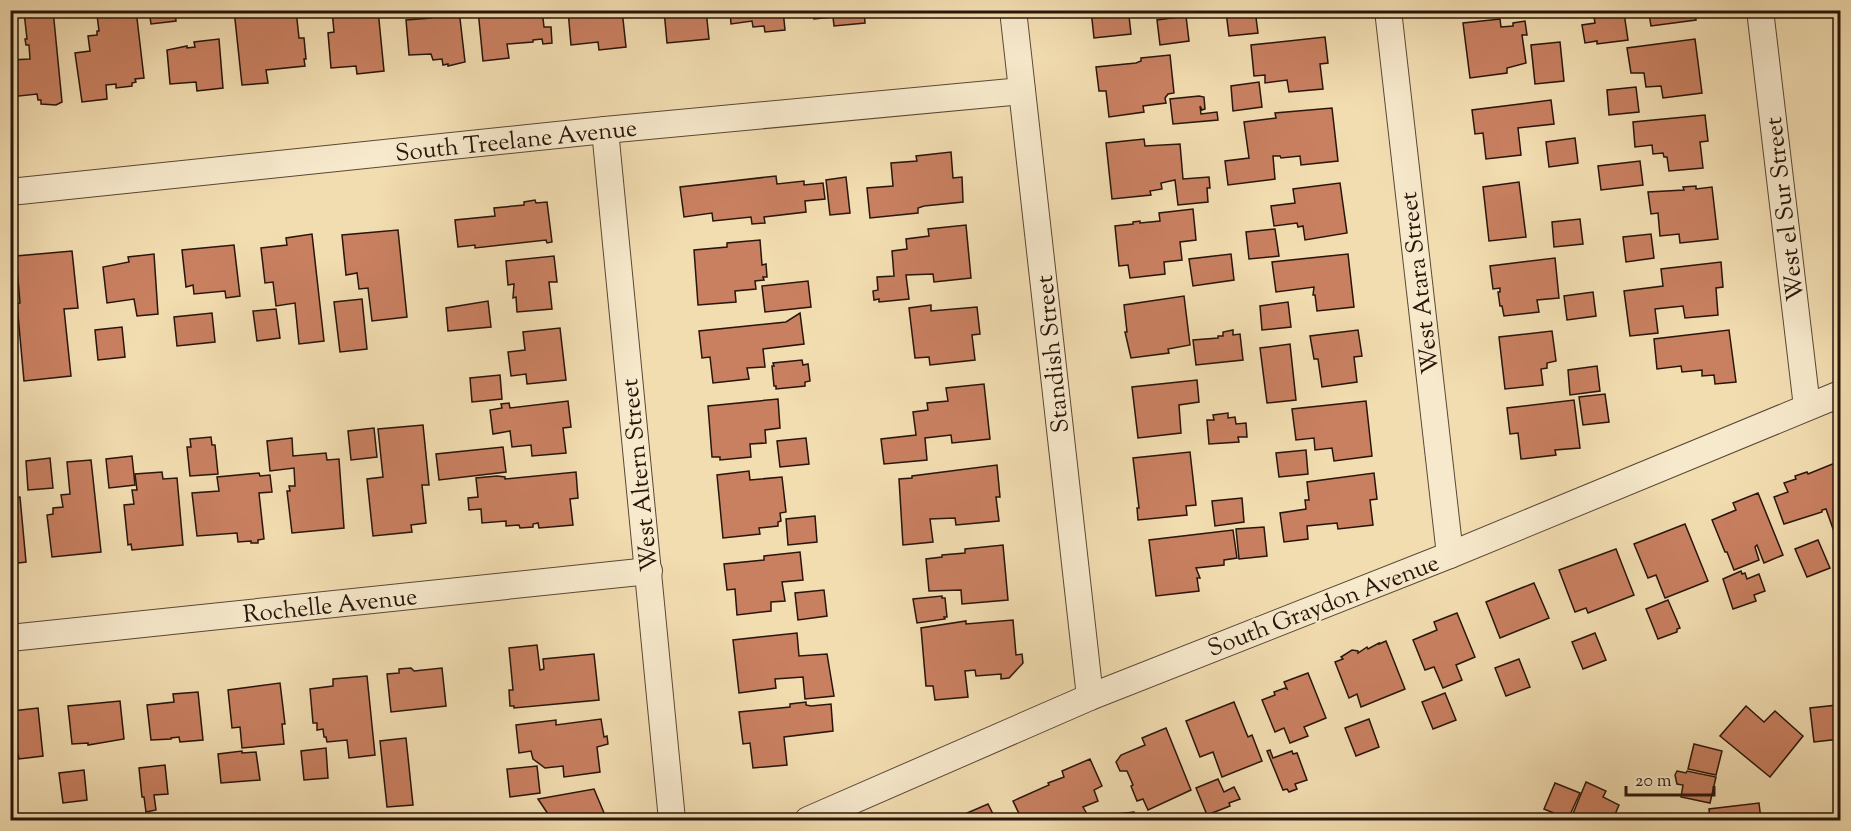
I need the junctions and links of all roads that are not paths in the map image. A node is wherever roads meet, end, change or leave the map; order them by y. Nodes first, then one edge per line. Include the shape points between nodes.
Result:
1 (1013, 10) edge
2 (1388, 10) edge
3 (1760, 10) edge
4 (1022, 91) junction
5 (605, 130) junction
6 (10, 192) edge
7 (1840, 394) edge
8 (1807, 407) junction
9 (1450, 555) junction
10 (649, 571) junction
11 (10, 639) edge
12 (1090, 697) junction
13 (672, 820) edge
14 (808, 820) edge

1 - 4 street, Standish Street
2 - 9 street, West Atara Street
3 - 8 street, West el Sur Street
4 - 5 street, South Treelane Avenue
4 - 12 street, Standish Street
5 - 6 street, South Treelane Avenue
5 - 10 street, West Altern Street
7 - 8 street, South Graydon Avenue
8 - 9 street, South Graydon Avenue
9 - 12 street, South Graydon Avenue
10 - 11 street, Rochelle Avenue
10 - 13 street, West Altern Street
12 - 14 street, South Graydon Avenue

